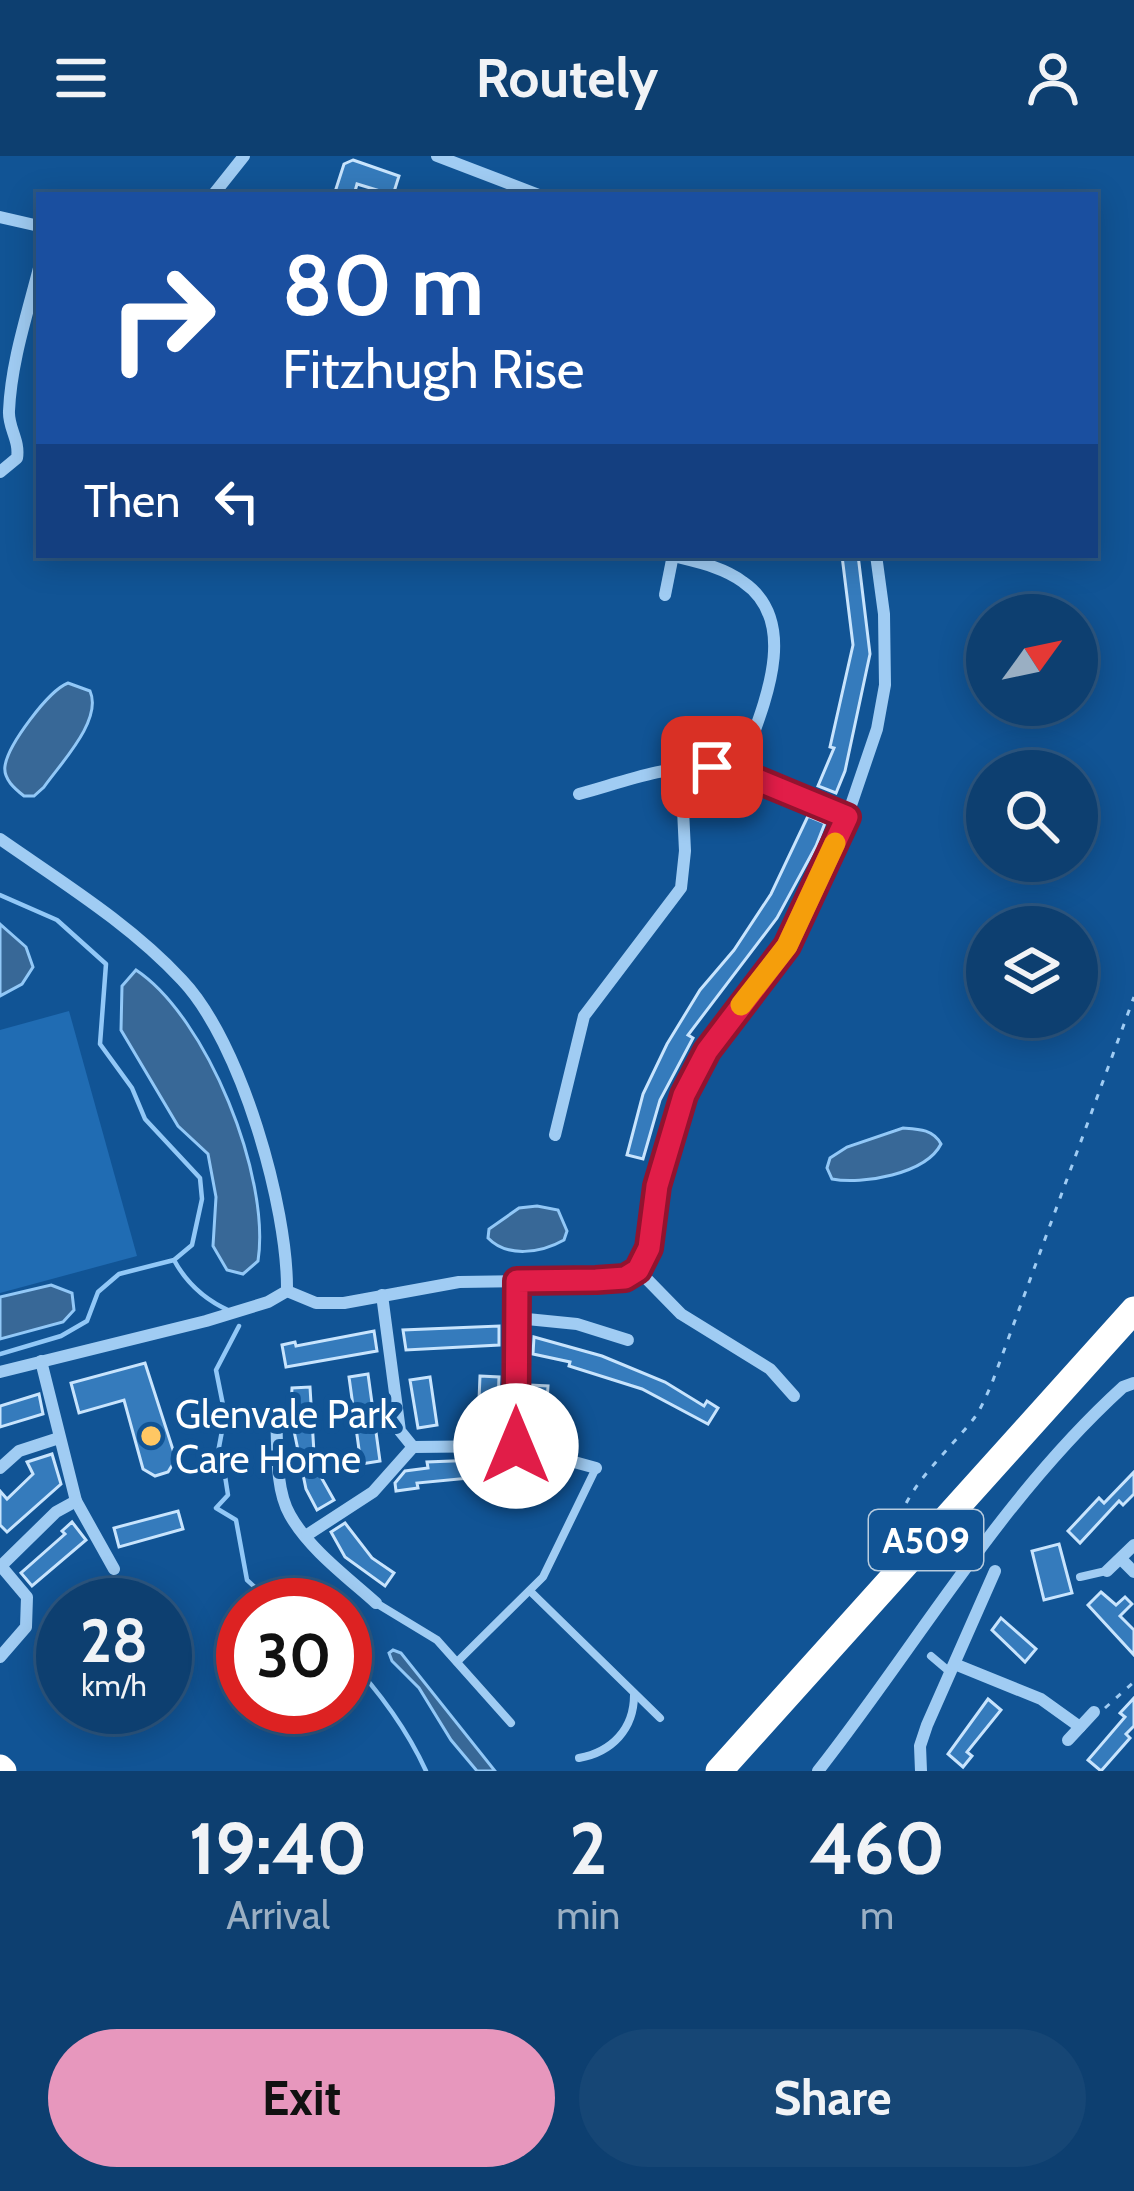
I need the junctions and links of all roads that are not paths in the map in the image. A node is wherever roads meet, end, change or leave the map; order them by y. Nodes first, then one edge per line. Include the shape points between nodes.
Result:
1 (244, 156) edge
2 (437, 156) edge
3 (510, 190) edge
4 (215, 192) edge
5 (0, 217) edge
6 (36, 225) edge
7 (36, 277) edge
8 (7, 367) edge
9 (0, 472) edge
10 (672, 558) edge
11 (684, 558) edge
12 (876, 558) edge
13 (664, 596) dead end
14 (681, 768) junction
15 (739, 774) junction
16 (579, 794) dead end
17 (847, 817) junction
18 (0, 839) edge
19 (555, 1135) dead end
20 (638, 1270) junction
21 (517, 1281) junction
22 (287, 1291) junction
23 (382, 1295) junction
24 (1134, 1310) edge
25 (517, 1318) junction
26 (628, 1340) dead end
27 (41, 1361) junction
28 (0, 1372) edge
29 (1134, 1383) edge
30 (794, 1396) dead end
31 (277, 1412) dead end
32 (59, 1438) junction
33 (516, 1446) junction
34 (413, 1447) junction
35 (0, 1468) edge
36 (596, 1468) joint
37 (76, 1501) junction
38 (307, 1535) junction
39 (1134, 1545) edge
40 (1120, 1558) junction
41 (1, 1566) edge
42 (114, 1569) dead end
43 (995, 1571) dead end
44 (1107, 1571) joint
45 (1134, 1572) edge
46 (1080, 1577) dead end
47 (530, 1592) junction
48 (376, 1603) joint
49 (931, 1656) dead end
50 (0, 1657) edge
51 (458, 1662) junction
52 (954, 1669) junction
53 (634, 1694) junction
54 (1094, 1712) road end
55 (660, 1718) dead end
56 (511, 1723) dead end
57 (1080, 1727) junction
58 (1068, 1740) dead end
59 (579, 1758) dead end
60 (718, 1771) edge
61 (818, 1771) edge
62 (921, 1771) edge

1 - 4 street
2 - 3 street
5 - 6 street
7 - 8 street
8 - 9 street via 8,420 19,446
10 - 13 street
11 - 15 street via 747,584 768,610 776,639
12 - 17 street via 885,685
14 - 15 street
14 - 16 street
14 - 19 street via 680,888 584,1016
15 - 17 street
17 - 20 street via 787,946 707,1051 684,1095
18 - 22 street via 133,932 186,984 223,1043 260,1137
20 - 21 street via 625,1278
20 - 30 street via 681,1314 770,1369
21 - 23 street
21 - 25 street
22 - 23 street via 316,1303
22 - 27 street via 223,1316
23 - 34 street via 400,1431
24 - 60 highway, A509
25 - 26 street
25 - 33 street
27 - 28 street
27 - 32 street
29 - 61 street via 1082,1425 1019,1495
31 - 38 street via 288,1513
32 - 35 street via 19,1451
32 - 37 street
33 - 34 street
33 - 36 street
34 - 38 street via 373,1492
36 - 47 lane
37 - 41 street
37 - 42 street
38 - 48 street
39 - 40 street
40 - 44 street
40 - 45 street
41 - 50 street via 27,1597 26,1627
43 - 52 street
44 - 46 lane
47 - 51 lane
47 - 53 lane
48 - 51 lane
49 - 52 lane
51 - 56 lane
52 - 57 street via 1041,1699
52 - 62 street via 920,1746
53 - 55 lane
53 - 59 lane via 624,1731 599,1754
54 - 57 street
57 - 58 street

